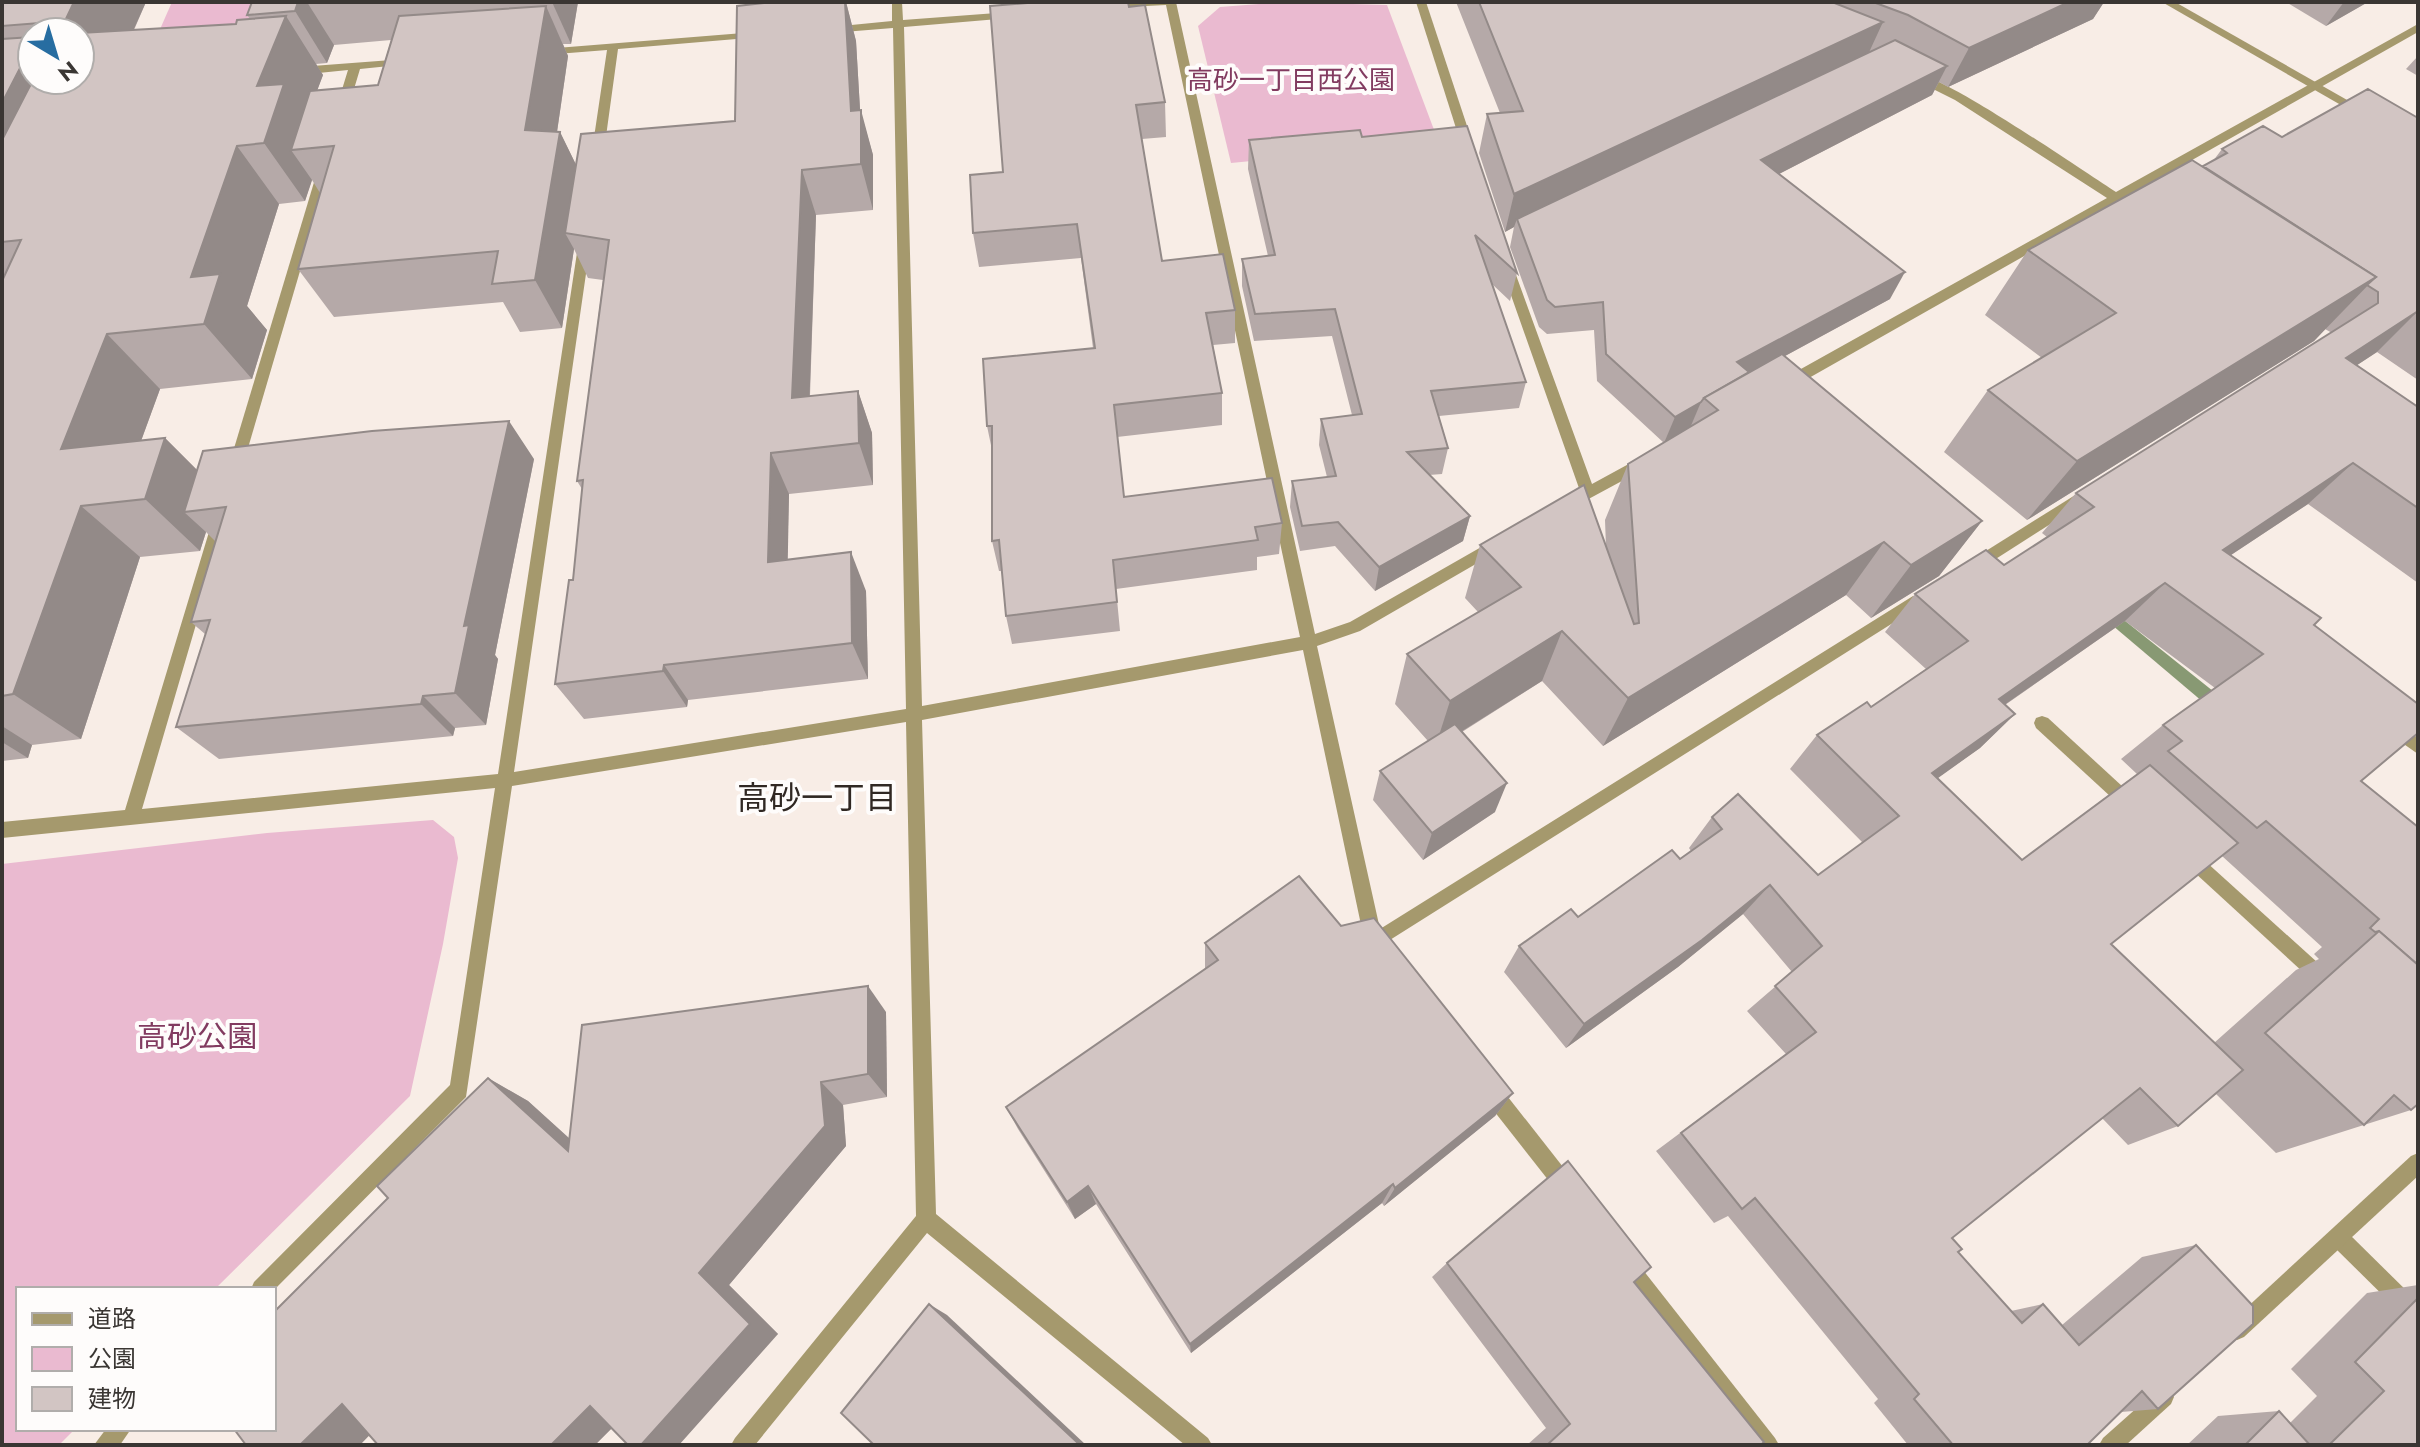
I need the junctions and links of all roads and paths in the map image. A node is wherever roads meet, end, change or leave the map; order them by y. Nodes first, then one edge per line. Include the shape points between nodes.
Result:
1 (897, 2) edge
2 (1169, 2) edge
3 (1421, 2) edge
4 (2167, 2) edge
5 (1097, 7) edge
6 (1022, 14) edge
7 (898, 24) junction
8 (2418, 27) edge
9 (819, 31) edge
10 (772, 34) edge
11 (613, 46) junction
12 (537, 52) edge
13 (415, 61) edge
14 (355, 66) junction
15 (1910, 72) edge
16 (279, 73) edge
17 (2316, 84) junction
18 (2371, 117) edge
19 (337, 127) edge
20 (327, 158) edge
21 (1474, 168) edge
22 (595, 171) edge
23 (2116, 198) junction
24 (2141, 215) edge
25 (586, 233) edge
26 (1499, 243) edge
27 (1776, 389) edge
28 (1656, 456) edge
29 (232, 479) edge
30 (2095, 489) edge
31 (1588, 492) junction
32 (1561, 508) edge
33 (223, 510) edge
34 (1506, 540) edge
35 (1964, 571) edge
36 (1937, 588) edge
37 (1309, 642) junction
38 (915, 714) junction
39 (2383, 719) edge
40 (2042, 723) dead end
41 (2418, 747) edge
42 (507, 780) junction
43 (132, 816) junction
44 (2147, 819) edge
45 (2, 830) edge
46 (2171, 841) edge
47 (2336, 990) edge
48 (1473, 1068) edge
49 (2418, 1163) edge
50 (1581, 1206) edge
51 (926, 1219) junction
52 (2339, 1238) junction
53 (1610, 1244) edge
54 (263, 1287) edge
55 (2418, 1316) edge
56 (2225, 1341) edge
57 (2179, 1383) edge
58 (742, 1445) edge
59 (1201, 1445) edge
60 (1768, 1445) edge
61 (2110, 1445) edge

1 - 7 street
2 - 5 street
2 - 37 street
3 - 21 street
4 - 17 street
6 - 7 street
7 - 9 street
7 - 38 street
8 - 17 street
10 - 11 street
11 - 12 street
11 - 22 street
13 - 14 street
14 - 16 street
14 - 19 street
15 - 23 street via 1959,97
17 - 18 street
17 - 23 street
20 - 29 street
23 - 24 street
23 - 27 street
25 - 42 street
26 - 31 street
28 - 31 street
30 - 35 street
31 - 32 street
33 - 43 street
34 - 37 street via 1355,627
36 - 37 street via 1379,949
37 - 38 street
38 - 42 street
38 - 51 street
39 - 41 street
40 - 44 street
42 - 43 street
42 - 54 street via 459,1090
43 - 45 street
46 - 47 street
48 - 50 street
49 - 52 street
51 - 58 street
51 - 59 street
52 - 55 street
52 - 56 street
53 - 60 street
57 - 61 street

